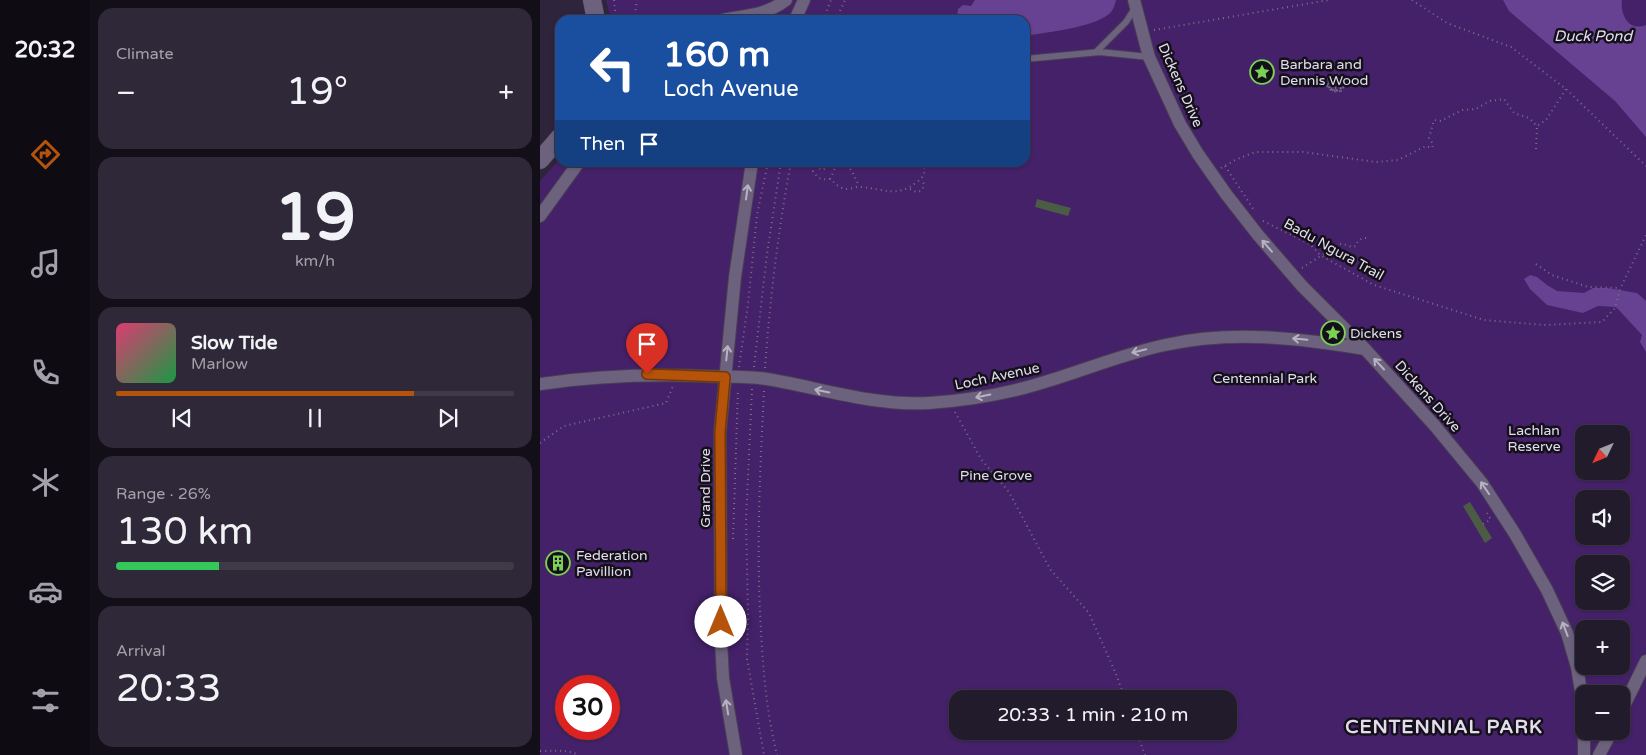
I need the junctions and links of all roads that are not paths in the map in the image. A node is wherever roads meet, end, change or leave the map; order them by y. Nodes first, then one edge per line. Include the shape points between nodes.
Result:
1 (592, 0) edge
2 (786, 0) edge
3 (804, 0) edge
4 (1135, 3) edge
5 (595, 15) edge
6 (754, 15) edge
7 (797, 15) edge
8 (1096, 52) junction
9 (1149, 57) junction
10 (1030, 59) edge
11 (555, 144) edge
12 (540, 160) edge
13 (575, 167) edge
14 (751, 167) edge
15 (540, 216) edge
16 (1365, 350) junction
17 (725, 377) junction
18 (540, 384) edge
19 (1646, 661) edge
20 (1580, 685) edge
21 (1630, 694) edge
22 (1584, 740) edge
23 (1607, 740) edge
24 (736, 755) edge
25 (1584, 755) edge
26 (1599, 755) edge

1 - 5 main road
2 - 6 street via 769,11
3 - 7 street
4 - 8 lane via 1126,22
4 - 9 street, Dickens Drive
8 - 9 lane
8 - 10 lane
16 -> 9 street, Dickens Drive via 1244,218 1180,124
11 - 12 main road
13 - 15 street
17 -> 14 street, Grand Drive via 734,277
16 -> 17 street, Loch Avenue via 1313,340 1274,337 1204,338 1127,354 1016,390 970,399 910,403 877,401 759,378
20 -> 16 street, Dickens Drive via 1567,633 1515,534 1460,454
17 - 18 street, Loch Avenue via 647,374
24 -> 17 street, Grand Drive via 722,678 720,432
19 - 21 street
22 - 25 street
23 - 26 street

